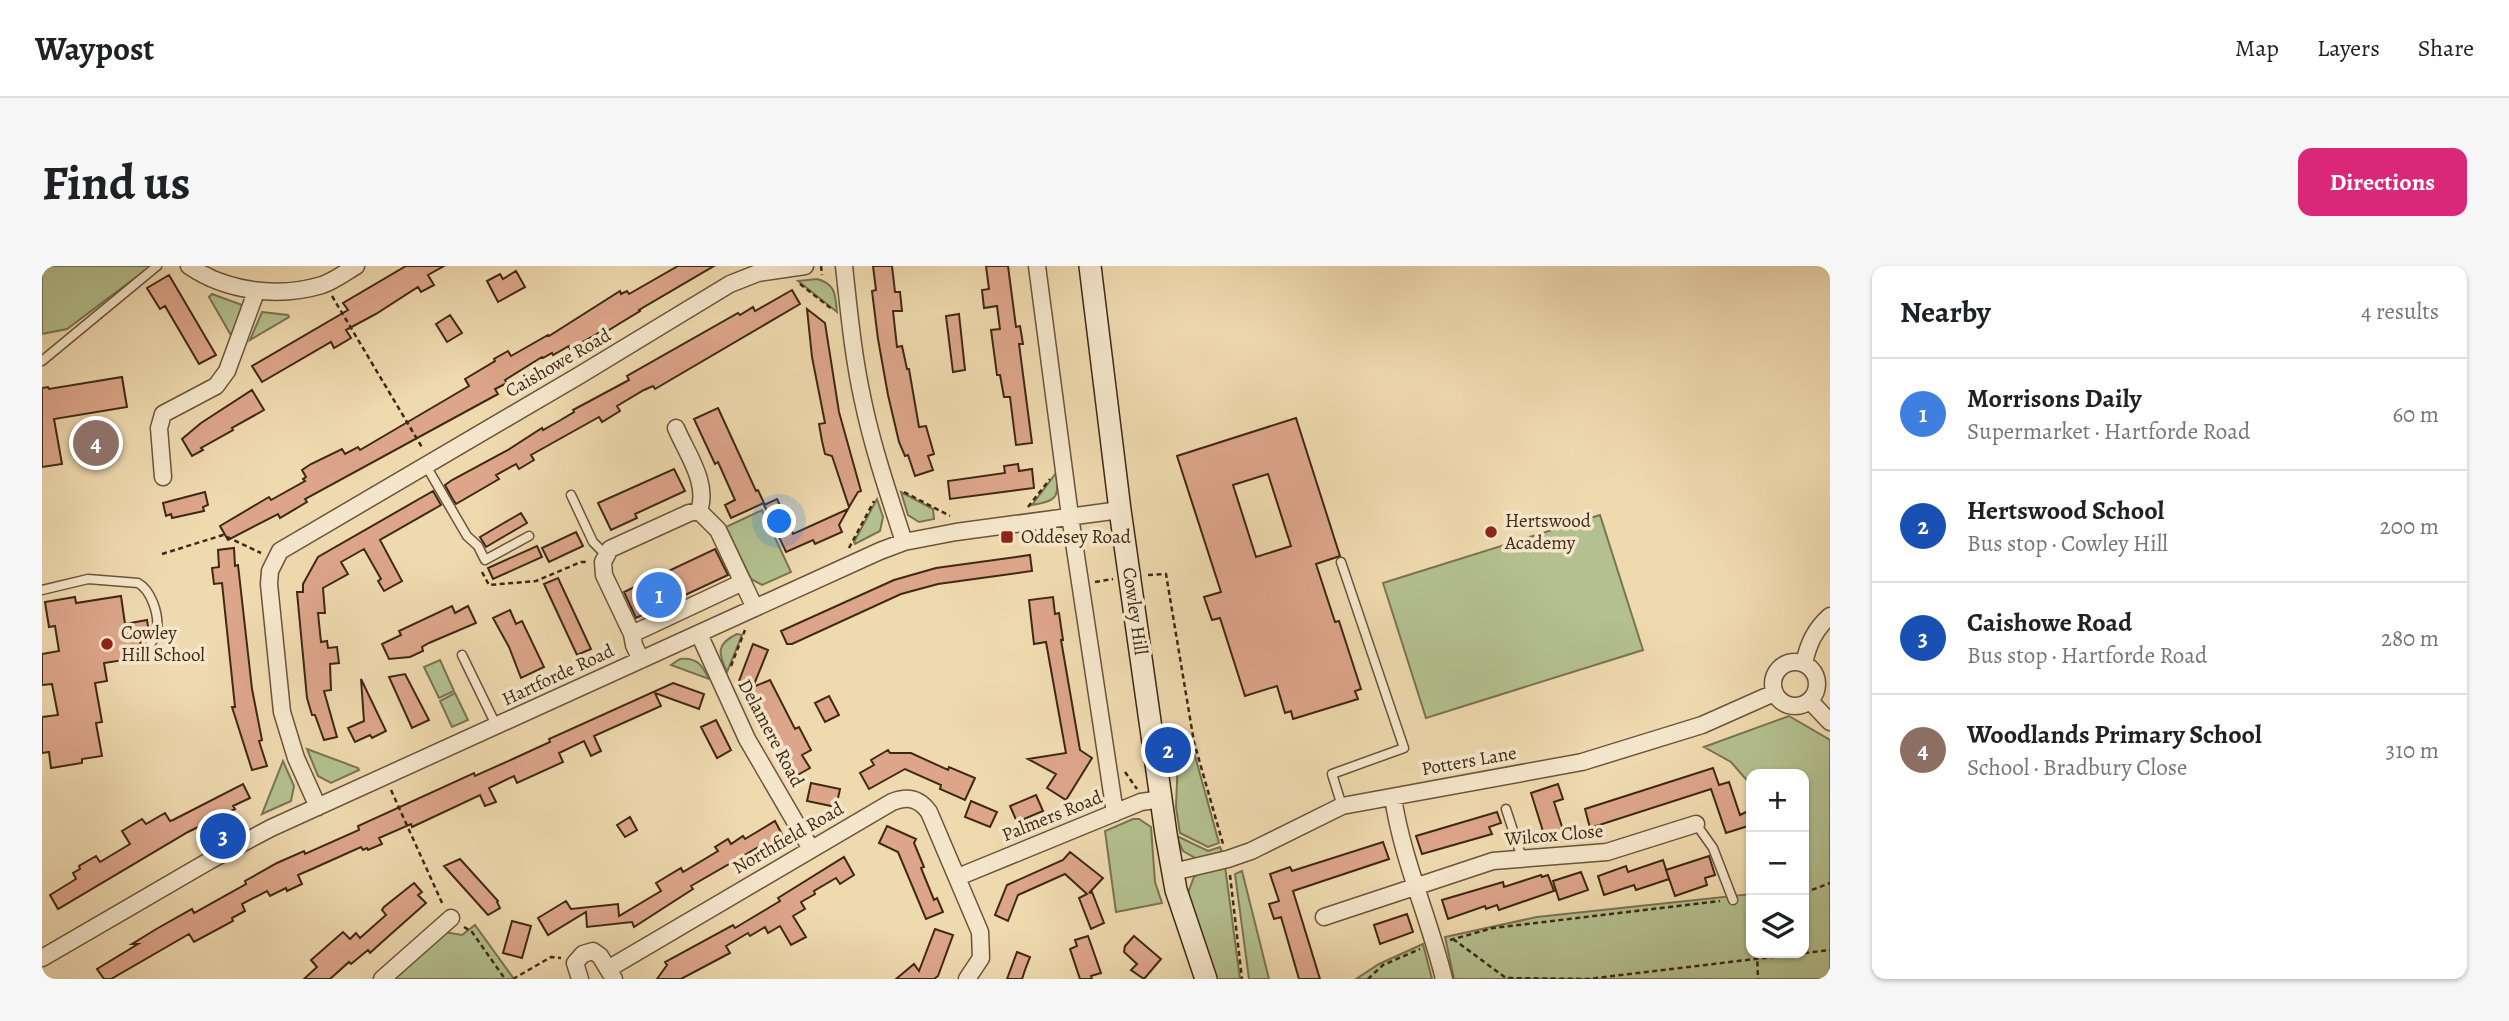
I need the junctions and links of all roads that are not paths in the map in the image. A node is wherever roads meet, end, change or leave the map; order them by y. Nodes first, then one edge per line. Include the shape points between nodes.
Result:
1 (157, 266) edge
2 (189, 266) edge
3 (356, 266) edge
4 (844, 266) edge
5 (1037, 266) edge
6 (1090, 266) edge
7 (800, 273) edge
8 (256, 292) junction
9 (42, 361) edge
10 (676, 428) dead end
11 (428, 463) junction
12 (163, 477) dead end
13 (571, 495) dead end
14 (1121, 510) junction
15 (699, 511) junction
16 (1070, 516) junction
17 (529, 536) dead end
18 (904, 542) junction
19 (604, 558) junction
20 (1341, 562) dead end
21 (743, 582) junction
22 (42, 590) edge
23 (755, 608) junction
24 (1830, 616) edge
25 (632, 634) junction
26 (699, 634) junction
27 (147, 650) dead end
28 (462, 655) dead end
29 (640, 660) junction
30 (1804, 664) junction
31 (1774, 693) junction
32 (1810, 701) junction
33 (1830, 722) edge
34 (497, 727) junction
35 (1393, 797) junction
36 (1162, 799) junction
37 (1342, 806) junction
38 (318, 807) junction
39 (1506, 809) dead end
40 (1115, 813) junction
41 (1696, 824) joint
42 (811, 849) junction
43 (1522, 858) junction
44 (1173, 872) junction
45 (958, 877) junction
46 (1415, 885) junction
47 (1733, 900) road end
48 (1324, 917) dead end
49 (451, 918) road end
50 (42, 958) edge
51 (611, 974) edge
52 (382, 979) edge
53 (580, 979) edge
54 (967, 979) edge
55 (1206, 979) edge
56 (1444, 979) edge

1 - 9 lane
2 - 8 street
3 - 8 street via 325,284
4 - 18 street via 863,399
5 - 16 street
6 - 14 main road, Cowley Hill
7 - 11 street, Caishowe Road via 758,272 730,284
8 - 12 street via 227,371 216,386 163,414 159,428
10 - 15 street via 703,487
11 - 17 lane via 485,560
11 - 38 street, Caishowe Road via 287,545 274,559 269,584 282,712
13 - 19 lane
14 - 16 street, Hartforde Road
14 - 36 main road, Cowley Hill
15 - 19 street via 610,549
15 - 21 street via 718,530
16 - 18 street, Hartforde Road
16 - 40 street
18 - 23 street, Hartforde Road
19 - 25 street via 604,575
20 - 37 lane via 1404,748 1332,774
21 - 23 street
21 - 25 street, Hartforde Road
22 - 27 lane via 88,579 138,583 150,594 158,625
23 - 26 street, Hartforde Road
24 - 30 street via 1818,627
25 - 29 street
26 - 29 street, Hartforde Road
26 - 42 street, Delamere Road via 747,739
28 - 34 lane
29 - 34 street, Hartforde Road
30 - 31 street via 1789,663 1777,672
30 - 32 street via 1816,677 1817,690
31 - 32 street via 1790,706
31 - 35 street, Potters Lane via 1702,725 1582,762
32 - 33 street
34 - 38 street, Hartforde Road
35 - 37 street, Potters Lane
35 - 46 street
36 - 40 street, Palmers Road
36 - 44 main road, Cowley Hill
37 - 44 street, Potters Lane via 1251,851
38 - 50 street, Hartforde Road via 209,861
39 - 43 lane
40 - 45 street, Palmers Road
41 - 43 street, Wilcox Close via 1607,852
41 - 47 lane, Wilcox Close via 1713,848
42 - 45 street, Northfield Road via 891,802 908,798 929,812
42 - 51 street, Northfield Road
43 - 46 street, Wilcox Close via 1493,861
44 - 55 main road, Cowley Hill
45 - 54 street via 982,944 981,958
46 - 48 street, Wilcox Close
46 - 56 street
49 - 52 street
51 - 53 street, Northfield Road via 593,951 575,962

